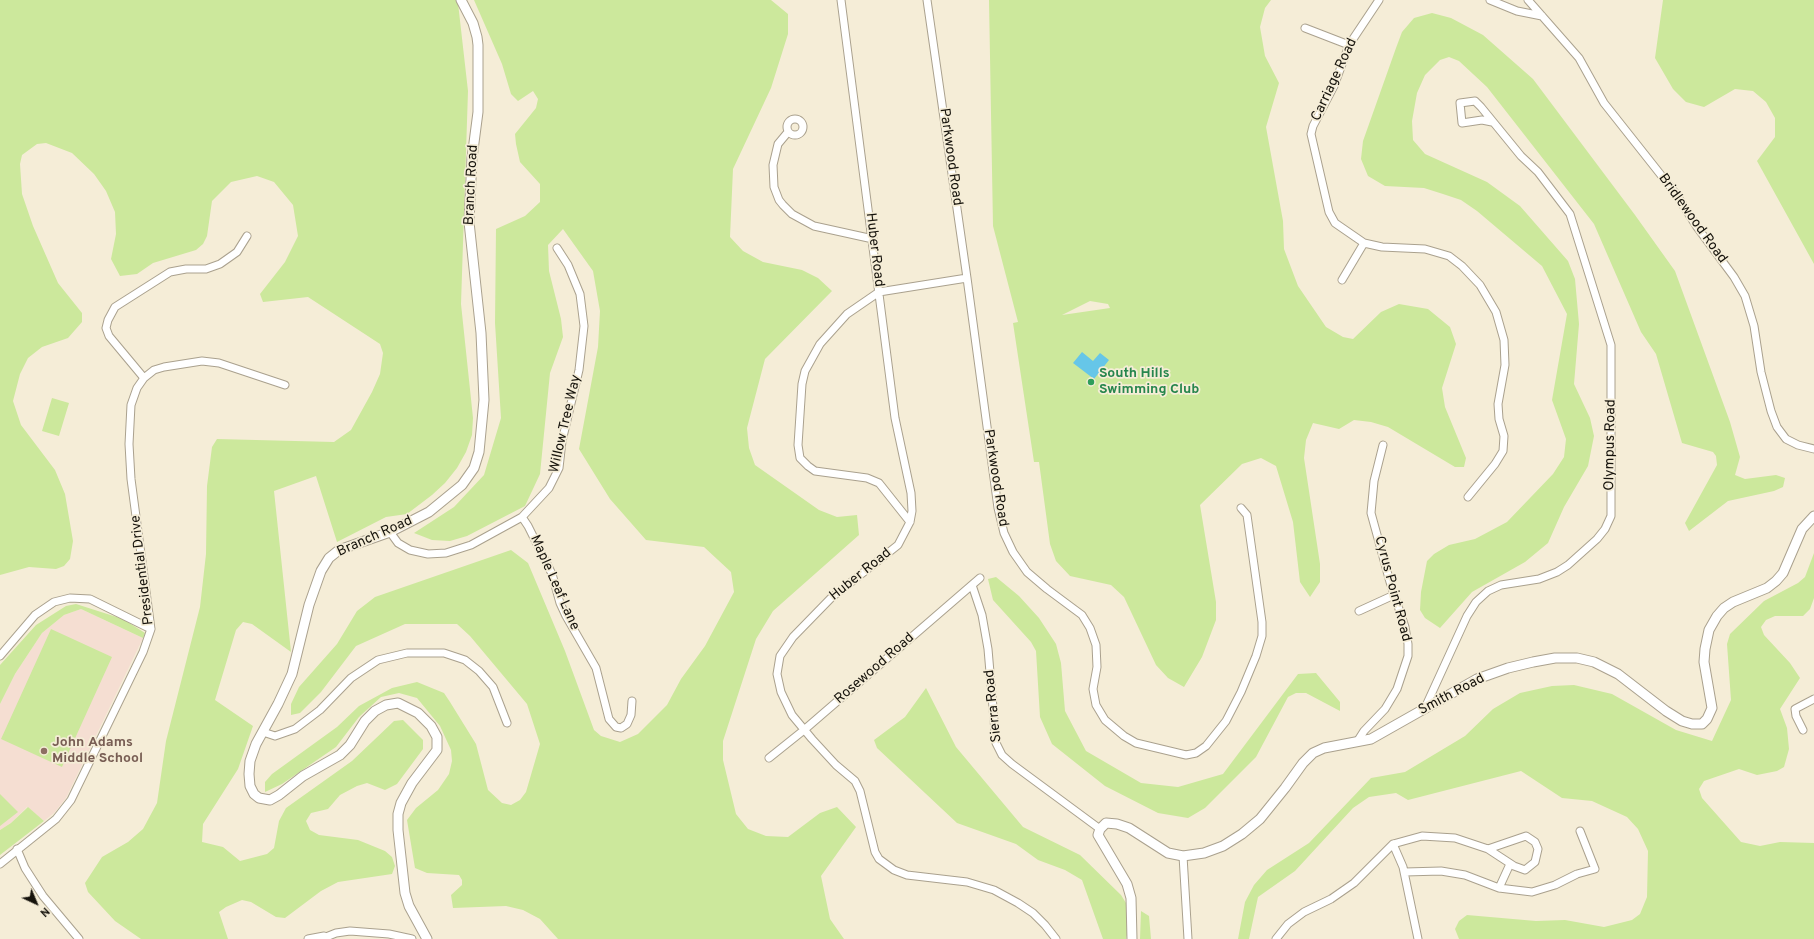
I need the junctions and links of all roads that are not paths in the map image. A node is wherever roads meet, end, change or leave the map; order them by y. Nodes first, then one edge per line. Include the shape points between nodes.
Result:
1 (461, 0) edge
2 (841, 0) edge
3 (927, 0) edge
4 (1379, 0) edge
5 (1490, 0) edge
6 (1528, 0) edge
7 (1542, 16) junction
8 (1305, 28) dead end
9 (1349, 45) junction
10 (1492, 122) junction
11 (788, 132) dead end
12 (247, 236) dead end
13 (873, 239) junction
14 (1364, 243) junction
15 (557, 248) dead end
16 (967, 278) junction
17 (1342, 280) dead end
18 (879, 292) junction
19 (144, 378) junction
20 (285, 385) dead end
21 (1383, 445) dead end
22 (1814, 449) edge
23 (1468, 497) dead end
24 (1241, 508) dead end
25 (1814, 516) edge
26 (522, 517) junction
27 (910, 522) junction
28 (390, 532) junction
29 (980, 578) dead end
30 (972, 585) junction
31 (1394, 595) junction
32 (1359, 611) dead end
33 (151, 629) junction
34 (0, 656) edge
35 (1814, 699) edge
36 (632, 701) dead end
37 (1424, 710) junction
38 (507, 723) dead end
39 (804, 730) junction
40 (1803, 730) dead end
41 (263, 732) junction
42 (1357, 742) junction
43 (769, 758) dead end
44 (1100, 828) junction
45 (1580, 831) dead end
46 (1393, 844) junction
47 (17, 849) junction
48 (1488, 849) junction
49 (1183, 856) junction
50 (0, 864) edge
51 (1510, 864) junction
52 (1404, 872) junction
53 (1499, 888) junction
54 (323, 938) edge
55 (79, 939) edge
56 (308, 939) edge
57 (412, 939) edge
58 (427, 939) edge
59 (1056, 939) edge
60 (1132, 939) edge
61 (1188, 939) edge
62 (1276, 939) edge
63 (1418, 939) edge

1 - 28 street, Branch Road via 473,22 478,45 478,112 472,158 469,222 481,333 484,400 479,452 474,468 462,485 429,512
2 - 13 street, Huber Road
3 - 16 street, Parkwood Road
4 - 9 street, Carriage Road
5 - 7 street via 1517,11
6 - 7 street, Bridlewood Road
7 - 22 street, Bridlewood Road via 1579,58 1604,103 1676,194 1734,277 1745,296 1754,326 1763,380 1777,428 1786,438 1798,445
8 - 9 street
9 - 14 street, Carriage Road via 1334,86 1311,134 1329,212 1336,223
10 - 10 street, Olympus Road via 1482,120 1462,123 1460,103 1475,102
10 - 37 street, Olympus Road via 1538,172 1570,214 1611,345 1611,516 1597,539 1568,565 1539,579 1501,585 1488,591 1476,602 1467,616
11 - 13 street via 778,144 773,164 774,187 779,200 792,214 814,226
12 - 19 street via 237,252 220,264 206,269 170,272 115,308 106,328 109,336
13 - 18 street, Huber Road
14 - 17 street
14 - 23 street via 1382,247 1425,249 1449,256 1480,285 1496,312 1504,340 1505,365 1498,404 1498,418 1504,436 1503,451
15 - 26 street, Willow Tree Way via 568,265 580,294 584,326 581,355 562,441 559,468 549,488
16 - 18 street
16 - 24 street, Parkwood Road via 998,508 1004,533 1027,572 1082,615 1096,645 1097,667 1093,689 1096,705 1105,720 1136,743 1186,755 1196,753 1206,746 1226,721 1241,692 1262,636 1247,515
18 - 27 street, Huber Road via 895,418 911,493
18 - 27 street via 847,314 820,344 805,371 798,445 800,458 815,471 867,478 879,483
19 - 20 street, Presidential Drive via 164,366 202,361 219,363
19 - 33 street, Presidential Drive via 137,388 132,406 129,444 131,479
21 - 31 street, Cyrus Point Road via 1374,481 1371,512
25 - 37 street, Smith Road via 1802,529 1783,573 1776,581 1767,588 1728,605 1717,616 1709,630 1704,662 1712,708 1707,720 1702,724 1682,721 1618,674 1594,662 1578,658 1555,658 1508,668 1477,679
26 - 28 street, Willow Tree Way via 471,545 446,553 428,554 410,550 398,543
26 - 36 street, Maple Leaf Lane via 552,574 566,616 596,668 609,719 616,727 622,728 627,724
27 - 39 street, Huber Road via 898,546 831,598 793,637 780,656 777,674 781,692 792,715
28 - 41 street, Branch Road via 340,550 329,558 321,571 309,605 292,674
29 - 30 street, Rosewood Road
30 - 39 street, Rosewood Road
30 - 44 street, Sierra Road via 982,615 988,649 996,744 1002,755 1012,764
31 - 32 street
31 - 42 street, Cyrus Point Road via 1405,627 1408,656 1397,690 1385,709
33 - 34 street via 90,599 70,598 54,602 35,615
33 - 47 street, Presidential Drive via 144,652 71,800 56,819
35 - 40 street via 1795,709
37 - 42 street, Smith Road via 1371,739
38 - 41 street via 493,687 465,660 444,653 407,653 378,660 351,678 320,710 295,729 275,736
39 - 43 street, Rosewood Road
39 - 59 street, Huber Road via 836,765 855,781 860,791 875,852 885,864 907,875 967,882 994,890 1033,914
41 - 58 street, Branch Road via 250,761 250,786 259,798 270,800 303,776 340,755 350,745 365,721 386,705 398,703 418,713 431,726 436,737 437,750 412,783 398,814 407,900
42 - 49 street, Smith Road via 1324,748 1313,753 1303,762 1260,819 1242,834 1223,846 1204,853
44 - 49 street, Smith Road via 1106,823 1129,828 1168,854
44 - 60 street via 1098,835 1126,884 1131,898
45 - 53 street via 1595,869 1532,892
46 - 48 street via 1429,836 1455,838
46 - 52 street
46 - 62 street via 1354,883 1331,899 1304,912 1288,924
47 - 50 street, Presidential Drive
47 - 55 street via 25,868 43,896
48 - 51 street
48 - 51 street via 1526,836 1535,842 1538,849 1535,862 1525,870
49 - 61 street
51 - 53 street
52 - 53 street via 1441,871 1465,875
52 - 63 street
54 - 56 street
54 - 57 street via 350,931 389,934

